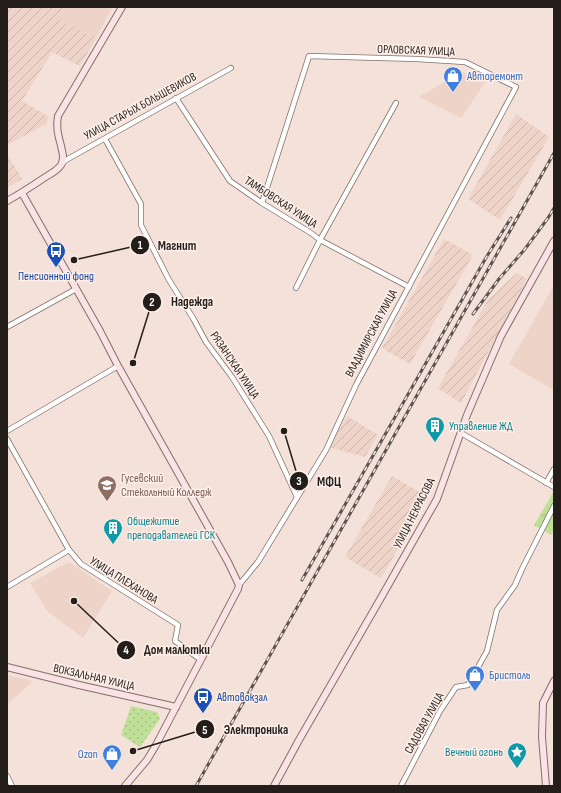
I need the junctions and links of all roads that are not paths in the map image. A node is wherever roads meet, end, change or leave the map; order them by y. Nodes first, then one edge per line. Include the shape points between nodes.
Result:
1 (122, 7) edge
2 (231, 68) dead end
3 (516, 87) joint
4 (176, 98) junction
5 (396, 103) dead end
6 (105, 139) junction
7 (61, 165) junction
8 (22, 192) junction
9 (7, 201) edge
10 (262, 203) junction
11 (320, 240) junction
12 (554, 241) edge
13 (409, 287) junction
14 (296, 288) dead end
15 (76, 289) junction
16 (7, 327) edge
17 (118, 366) junction
18 (7, 431) edge
19 (461, 433) junction
20 (7, 439) edge
21 (554, 469) edge
22 (546, 483) junction
23 (554, 487) edge
24 (297, 497) junction
25 (554, 506) edge
26 (69, 550) junction
27 (239, 585) junction
28 (7, 588) edge
29 (202, 660) junction
30 (7, 667) edge
31 (554, 680) edge
32 (176, 707) junction
33 (7, 776) edge
34 (12, 786) edge
35 (125, 786) edge
36 (274, 786) edge
37 (401, 786) edge
38 (546, 786) edge

1 - 7 street via 58,116 56,124 63,160
2 - 4 street, УЛИЦА СТАРЫХ БОЛЬШЕВИКОВ
3 - 10 street, ОРЛОВСКАЯ УЛИЦА via 465,62 309,56
3 - 13 street, ВЛАДИМИРСКАЯ УЛИЦА
4 - 6 street, УЛИЦА СТАРЫХ БОЛЬШЕВИКОВ
4 - 10 street, ТАМБОВСКАЯ УЛИЦА via 230,181
5 - 11 street
6 - 7 street, УЛИЦА СТАРЫХ БОЛЬШЕВИКОВ
6 - 24 street, РЯЗАНСКАЯ УЛИЦА via 141,204 141,225 169,280 206,342 232,377 269,436
7 - 8 street, УЛИЦА СТАРЫХ БОЛЬШЕВИКОВ
8 - 9 street, УЛИЦА СТАРЫХ БОЛЬШЕВИКОВ
8 - 15 street
10 - 11 street, ТАМБОВСКАЯ УЛИЦА
11 - 13 street, ТАМБОВСКАЯ УЛИЦА
11 - 14 street
12 - 19 street, УЛИЦА НЕКРАСОВА via 501,336
13 - 24 street, ВЛАДИМИРСКАЯ УЛИЦА via 356,385 326,450
15 - 16 street
15 - 17 street
17 - 18 street
17 - 27 street
19 - 22 street
19 - 36 street, УЛИЦА НЕКРАСОВА via 436,499
20 - 26 street, УЛИЦА ПЛЕХАНОВА
21 - 22 street
22 - 23 street
24 - 27 street, ВЛАДИМИРСКАЯ УЛИЦА via 258,562
25 - 37 street, САДОВАЯ УЛИЦА via 515,585 497,610 487,651 468,685 456,687 440,711
26 - 28 street
26 - 29 street, УЛИЦА ПЛЕХАНОВА via 81,564 178,625 175,641
27 - 29 street
29 - 32 street
30 - 32 street, ВОКЗАЛЬНАЯ УЛИЦА
31 - 38 street via 543,703 542,737
32 - 35 street via 147,760
33 - 34 street

